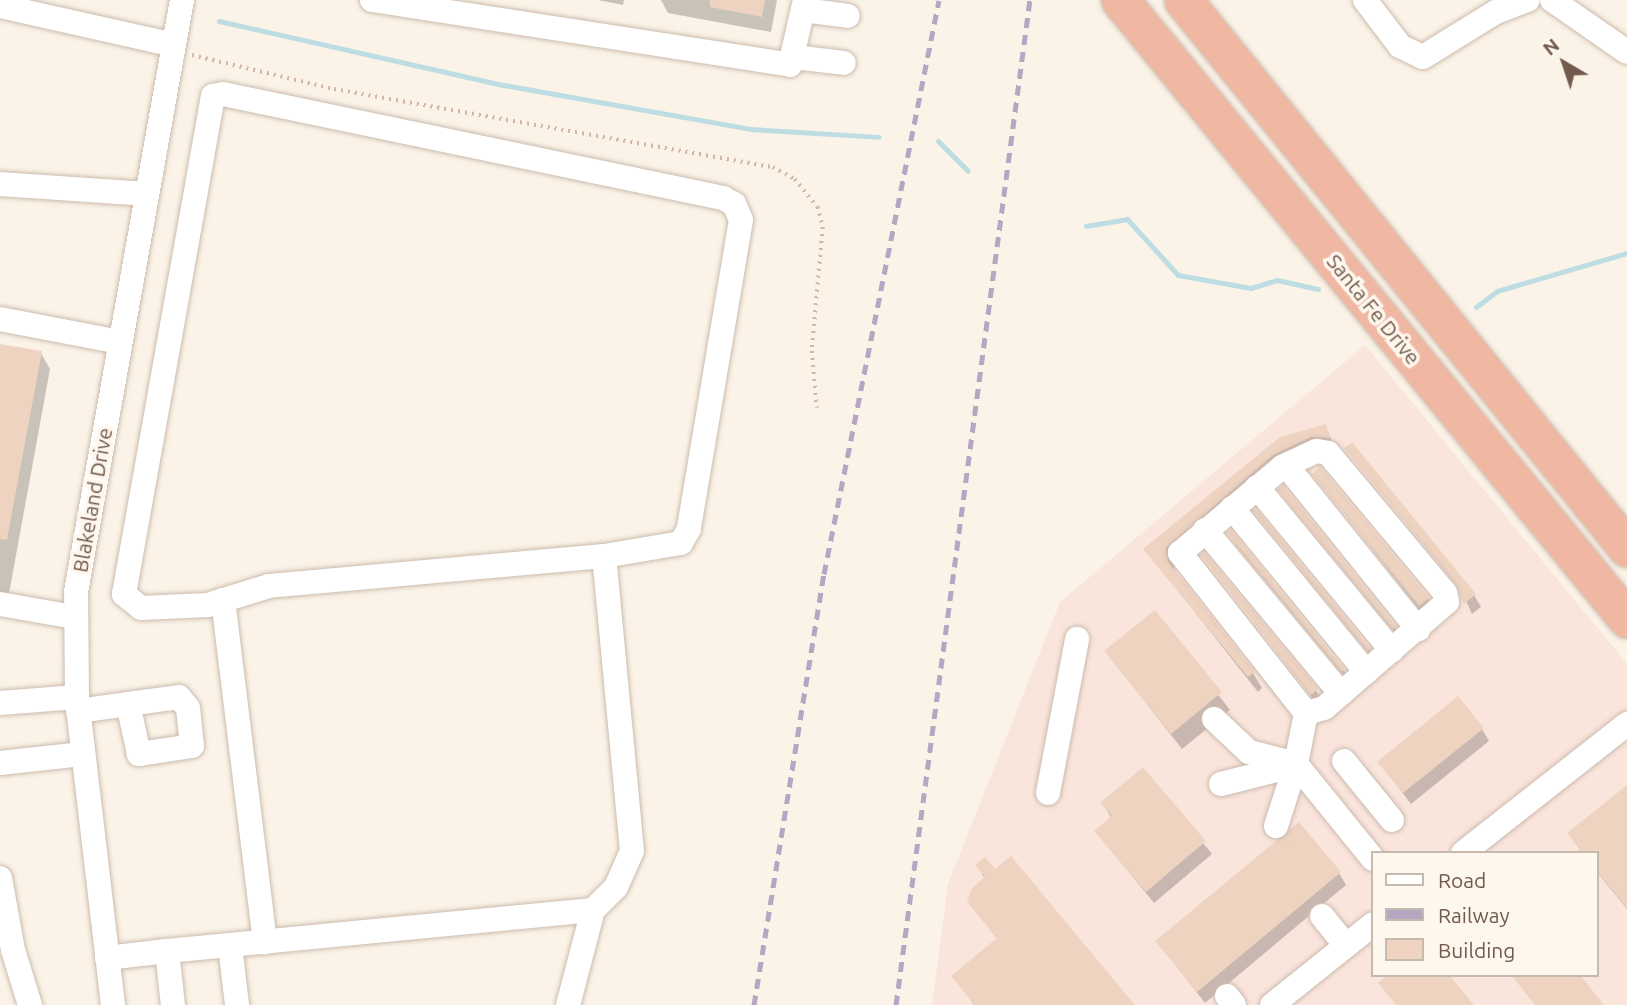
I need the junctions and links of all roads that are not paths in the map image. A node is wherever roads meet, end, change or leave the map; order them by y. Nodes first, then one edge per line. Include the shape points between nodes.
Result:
1 (182, 0) edge
2 (372, 0) edge
3 (1120, 0) edge
4 (1183, 0) edge
5 (1365, 0) edge
6 (1528, 0) edge
7 (1552, 0) edge
8 (804, 5) edge
9 (0, 6) edge
10 (848, 16) dead end
11 (174, 45) junction
12 (1627, 52) edge
13 (794, 57) junction
14 (844, 63) dead end
15 (0, 184) edge
16 (147, 194) junction
17 (0, 319) edge
18 (120, 342) junction
19 (1286, 465) junction
20 (1258, 487) junction
21 (1232, 508) junction
22 (1205, 530) junction
23 (1627, 548) edge
24 (604, 556) junction
25 (223, 600) junction
26 (0, 604) edge
27 (74, 617) junction
28 (1627, 619) edge
29 (1418, 629) junction
30 (1077, 639) dead end
31 (1392, 651) junction
32 (1366, 672) junction
33 (1340, 694) junction
34 (0, 703) edge
35 (78, 704) junction
36 (128, 704) dead end
37 (1306, 713) junction
38 (1214, 719) dead end
39 (1627, 724) edge
40 (83, 754) junction
41 (1344, 761) dead end
42 (0, 763) edge
43 (1296, 764) junction
44 (1221, 784) dead end
45 (1048, 793) dead end
46 (1392, 820) dead end
47 (1276, 826) dead end
48 (1467, 851) edge
49 (1372, 858) edge
50 (0, 878) edge
51 (593, 910) junction
52 (1322, 916) dead end
53 (1372, 925) edge
54 (265, 942) junction
55 (230, 945) junction
56 (1346, 946) junction
57 (167, 951) junction
58 (107, 958) junction
59 (1279, 1003) edge
60 (30, 1005) edge
61 (113, 1005) edge
62 (173, 1005) edge
63 (237, 1005) edge
64 (568, 1005) edge

1 - 11 street, Blakeland Drive
2 - 13 street via 790,65
3 - 28 highway, Santa Fe Drive
4 - 23 highway
5 - 6 street via 1400,46 1423,57 1496,12
7 - 12 street
8 - 10 street
8 - 13 street
9 - 11 street
11 - 16 street, Blakeland Drive
13 - 14 street
15 - 16 street
16 - 18 street, Blakeland Drive
17 - 18 street
18 - 27 street, Blakeland Drive
19 - 20 street
19 - 29 street
19 - 29 street via 1317,451 1328,453 1445,593 1443,608
20 - 21 street
20 - 31 street
21 - 22 street
21 - 32 street
22 - 33 street
22 - 37 street via 1183,547 1182,558
24 - 25 street via 270,586
24 - 25 street via 681,543 689,529 741,220 734,204 723,198 223,94 213,96 208,108 122,582 124,594 141,608 208,605
24 - 51 street via 632,851 615,887
25 - 54 street
26 - 27 street
27 - 35 street, Blakeland Drive
29 - 31 street
30 - 45 street
31 - 32 street
32 - 33 street
33 - 37 street via 1324,708
34 - 35 street
35 - 36 street
35 - 40 street, Blakeland Drive
37 - 43 street
38 - 43 street via 1249,752
39 - 48 street
40 - 42 street
40 - 58 street, Blakeland Drive
41 - 46 street
43 - 44 street
43 - 47 street
43 - 49 street
50 - 60 street via 13,950
51 - 54 street
51 - 64 street
52 - 56 street
53 - 56 street
54 - 55 street
55 - 57 street
55 - 63 street
56 - 59 street
57 - 58 street
57 - 62 street
58 - 61 street, Blakeland Drive

